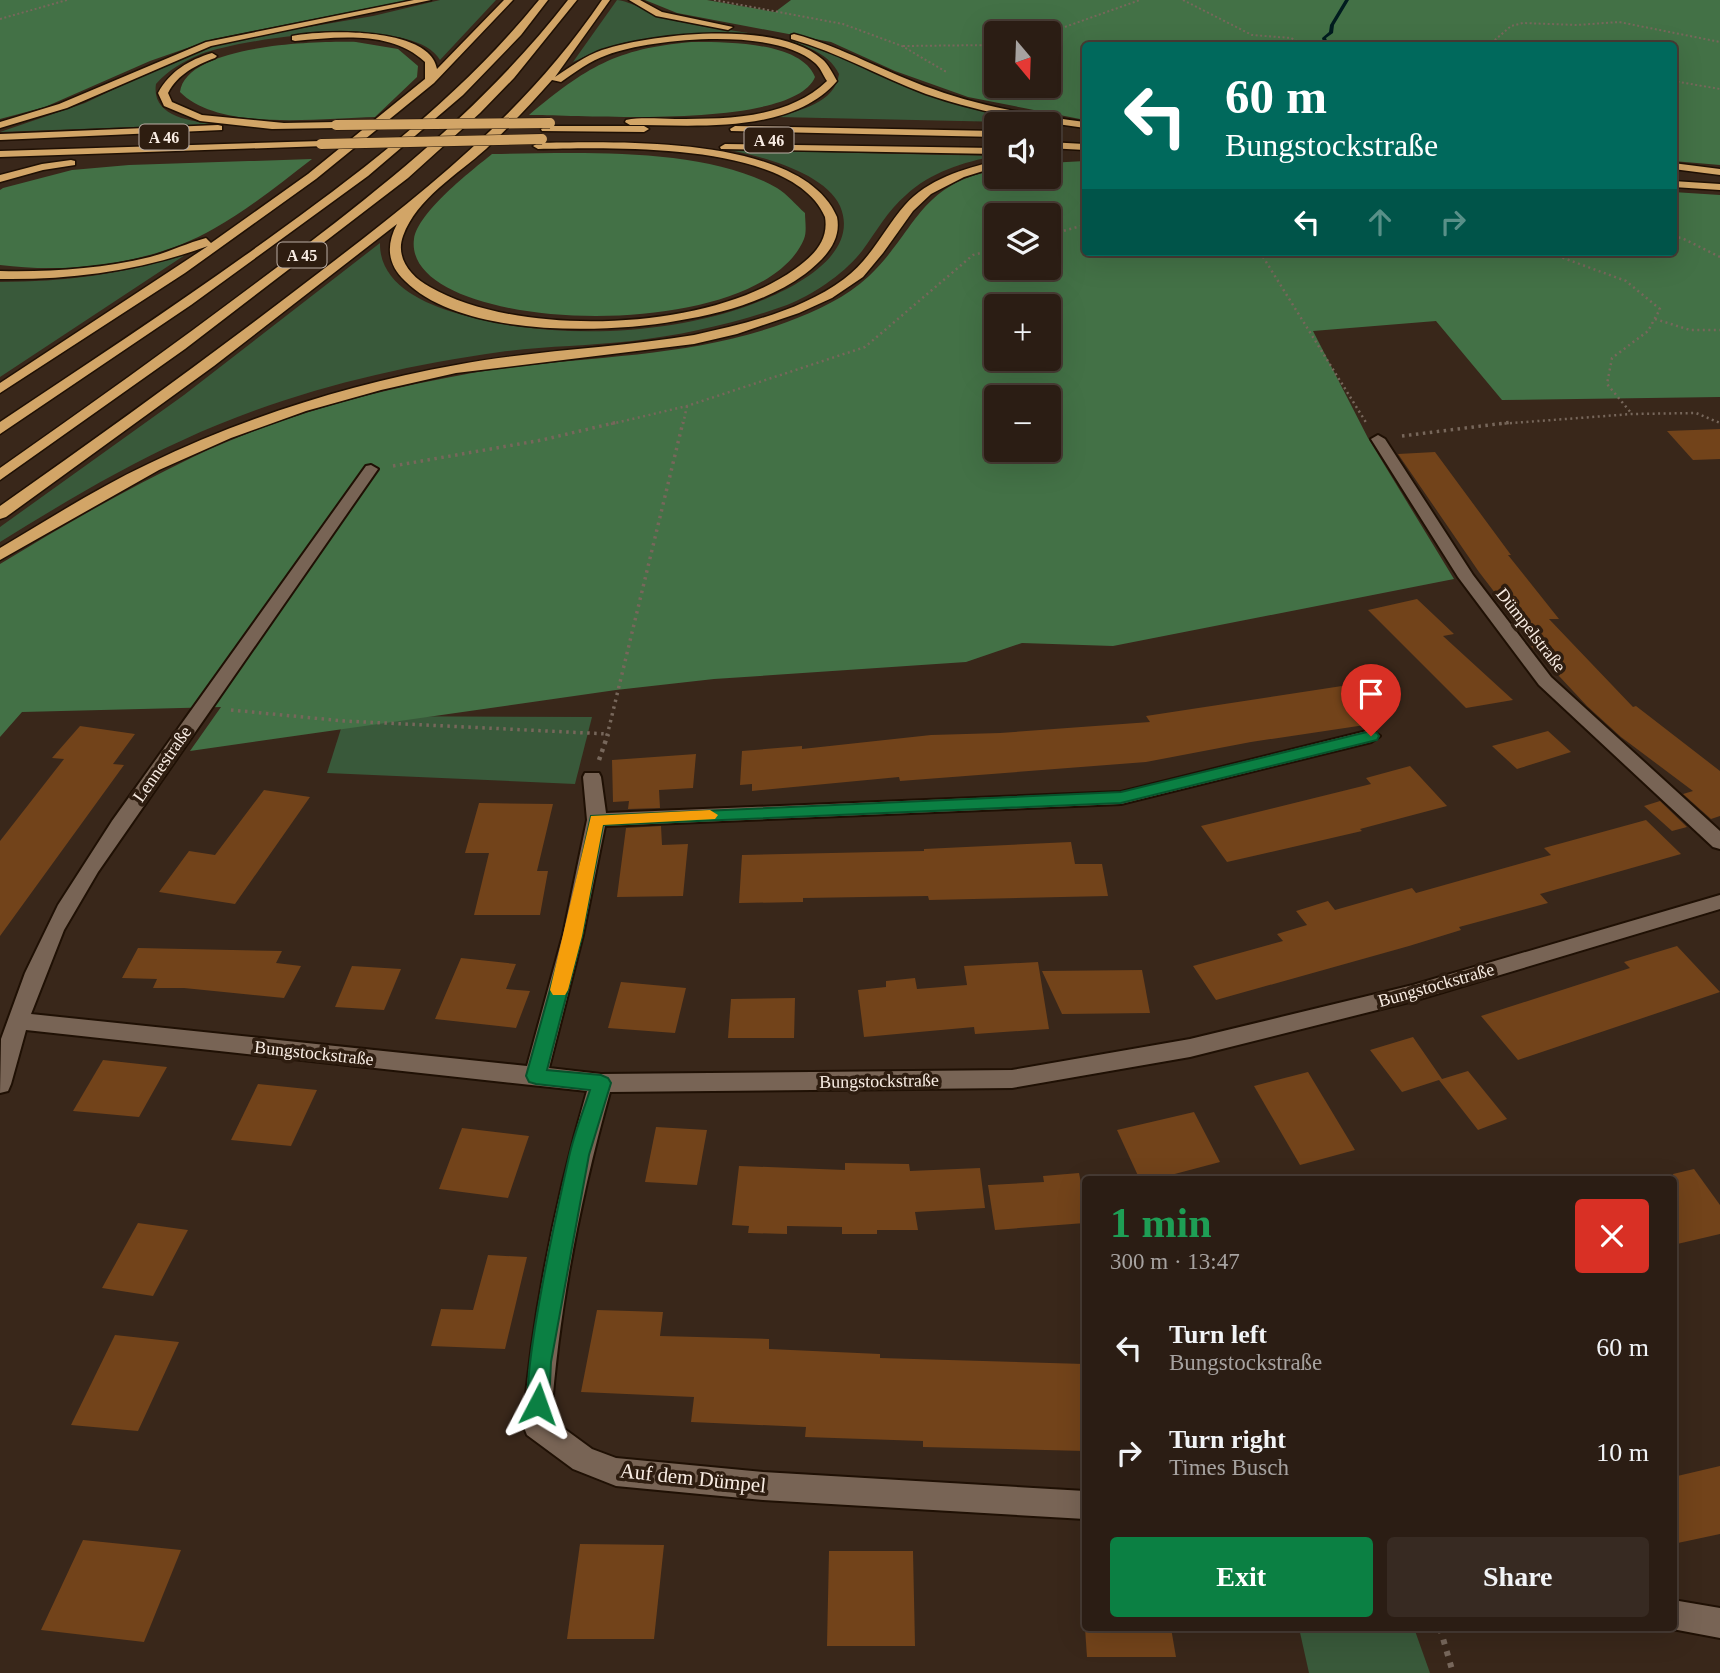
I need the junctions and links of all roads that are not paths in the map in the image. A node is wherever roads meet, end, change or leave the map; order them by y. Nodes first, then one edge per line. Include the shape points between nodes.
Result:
1 (427, 0) edge
2 (509, 0) edge
3 (544, 0) edge
4 (573, 0) edge
5 (606, 0) edge
6 (633, 0) edge
7 (430, 81) junction
8 (527, 102) junction
9 (630, 122) junction
10 (0, 125) edge
11 (286, 126) junction
12 (984, 127) edge
13 (1082, 127) edge
14 (1082, 128) edge
15 (332, 129) junction
16 (1061, 129) edge
17 (544, 134) junction
18 (984, 134) edge
19 (1061, 135) edge
20 (1082, 136) edge
21 (0, 137) edge
22 (706, 139) dead end
23 (719, 139) dead end
24 (0, 144) edge
25 (984, 144) edge
26 (595, 145) junction
27 (1061, 146) edge
28 (320, 147) junction
29 (1082, 147) edge
30 (984, 151) edge
31 (244, 153) junction
32 (0, 154) edge
33 (1061, 155) edge
34 (1082, 156) edge
35 (0, 161) edge
36 (984, 168) edge
37 (1677, 168) edge
38 (1720, 172) edge
39 (0, 179) edge
40 (1677, 182) edge
41 (1720, 186) edge
42 (415, 204) junction
43 (247, 225) junction
44 (0, 275) edge
45 (0, 388) edge
46 (0, 429) edge
47 (1378, 439) road end
48 (371, 469) road end
49 (0, 475) edge
50 (0, 514) edge
51 (0, 555) edge
52 (1371, 736) dead end
53 (592, 777) road end
54 (597, 820) junction
55 (1720, 842) edge
56 (1720, 902) edge
57 (20, 1021) junction
58 (536, 1076) junction
59 (601, 1083) junction
60 (0, 1084) edge
61 (1082, 1505) edge
62 (1677, 1616) edge
63 (1720, 1623) edge

1 - 10 highway via 209,44 63,106
2 - 7 highway
3 - 46 highway, A 45 via 450,103 370,170 221,279
4 - 49 highway, A 45 via 488,102 359,212 163,361
5 - 8 highway via 581,40
6 - 13 highway via 680,19 817,42 961,101
7 - 11 highway via 429,59 407,45 373,38 317,36 257,43 204,59 175,75 163,93 168,104 200,118
7 - 43 highway
8 - 9 highway via 579,64 603,53 684,38 737,38 786,45 804,51 830,71 832,80 825,91 809,102 754,117
8 - 42 highway
9 - 12 highway
9 - 17 highway
11 - 15 highway
11 - 21 highway
14 - 16 highway
15 - 17 highway, A 46
15 - 24 highway, A 46
17 - 18 highway, A 46
17 - 22 highway, A 46
17 - 26 highway
17 - 28 highway
19 - 20 highway
23 - 25 highway, A 46
26 - 30 highway
26 - 42 highway via 725,156 781,172 808,185 832,216 825,249 786,281 728,305 665,320 552,323 457,306 439,300 406,277 395,246
27 - 29 highway
28 - 31 highway
28 - 32 highway, A 46
31 - 35 highway
31 - 39 highway via 94,160
33 - 34 highway
36 - 51 highway via 930,189 911,206 858,275 808,305 687,342 458,368 343,394 222,436 153,468
37 - 38 highway
40 - 41 highway
42 - 50 highway via 140,415
43 - 44 highway via 164,257 119,267 64,275
43 - 45 highway
47 - 55 street, Dümpelstraße via 1466,577 1545,681
48 - 57 street, Lennestraße via 97,859 66,909
52 - 54 street via 1121,797
53 - 54 street
54 - 58 street via 573,936
56 - 59 street, Bungstockstraße via 1413,993 1190,1048 1012,1079
57 - 58 street, Bungstockstraße
57 - 60 street, Lennestraße
58 - 59 street, Bungstockstraße
59 - 61 street, Auf dem Dümpel via 579,1155 566,1223 540,1362 537,1425 583,1459 616,1472 763,1486
62 - 63 street

